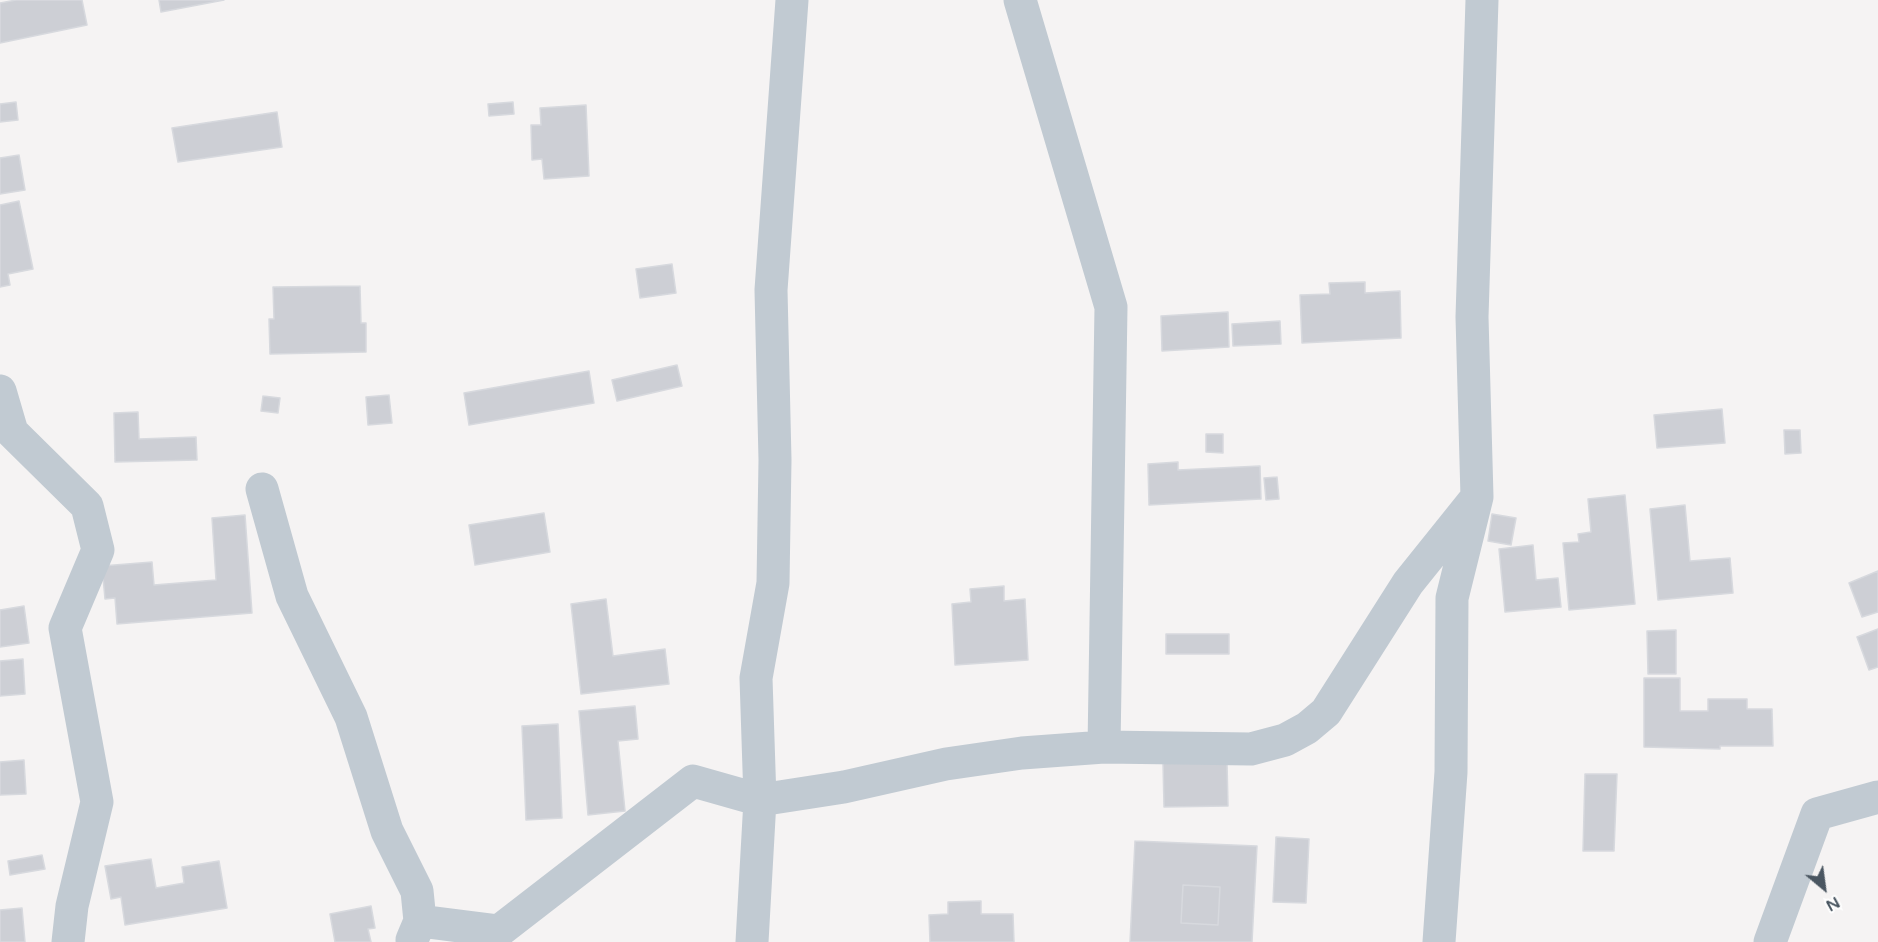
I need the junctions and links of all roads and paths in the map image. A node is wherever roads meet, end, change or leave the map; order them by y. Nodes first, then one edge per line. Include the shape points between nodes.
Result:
1 (792, 0) edge
2 (1020, 0) edge
3 (1482, 0) edge
4 (0, 391) edge
5 (262, 489) dead end
6 (1477, 497) junction
7 (1104, 747) junction
8 (1878, 797) edge
9 (760, 800) junction
10 (416, 932) edge
11 (68, 942) edge
12 (752, 942) edge
13 (1438, 942) edge
14 (1770, 942) edge

1 - 9 street via 771,290 773,572 756,678
2 - 7 street via 1111,307
3 - 6 street via 1472,317
4 - 11 street via 12,432 87,506 98,550 65,628 97,802 72,906
5 - 10 street via 292,596 351,717 387,831 417,891
6 - 7 street via 1408,583 1326,712 1307,728 1285,740 1251,749
6 - 13 street via 1452,598 1450,772
7 - 9 street via 946,764 844,787
8 - 14 street via 1817,814
9 - 10 street via 693,781 499,931
9 - 12 street

